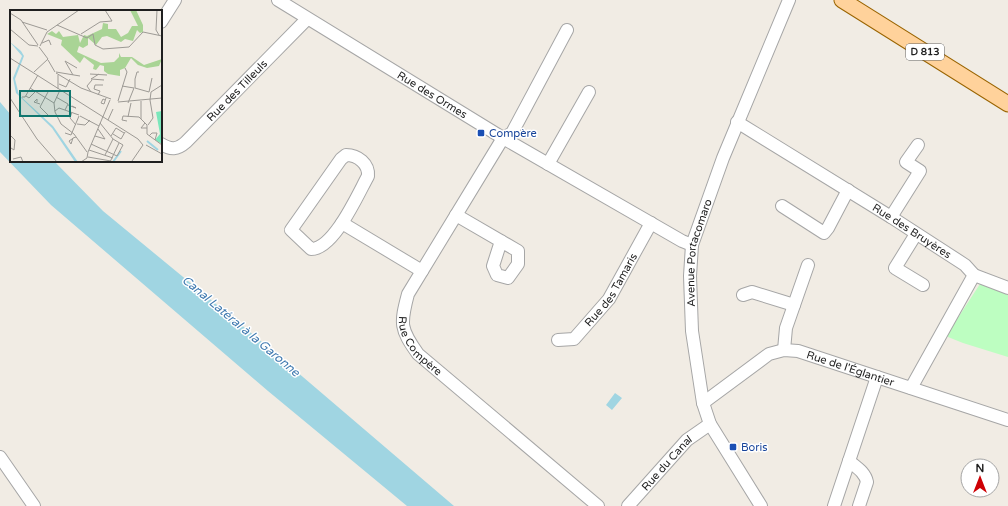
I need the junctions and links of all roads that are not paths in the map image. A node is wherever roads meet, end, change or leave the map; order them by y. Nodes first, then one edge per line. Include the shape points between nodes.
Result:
1 (175, 0) edge
2 (278, 0) edge
3 (789, 0) edge
4 (842, 0) edge
5 (307, 19) junction
6 (162, 20) edge
7 (567, 30) dead end
8 (589, 92) dead end
9 (1008, 104) edge
10 (737, 122) junction
11 (503, 138) junction
12 (162, 144) edge
13 (918, 144) dead end
14 (548, 164) junction
15 (848, 190) junction
16 (782, 206) dead end
17 (456, 216) junction
18 (891, 217) junction
19 (342, 223) junction
20 (651, 223) junction
21 (916, 234) junction
22 (501, 241) dead end
23 (692, 245) junction
24 (808, 265) dead end
25 (422, 271) junction
26 (974, 275) junction
27 (923, 285) dead end
28 (1008, 288) edge
29 (743, 295) dead end
30 (794, 305) junction
31 (558, 340) dead end
32 (784, 350) junction
33 (877, 377) junction
34 (911, 388) junction
35 (703, 403) junction
36 (1008, 420) edge
37 (710, 424) junction
38 (0, 457) edge
39 (849, 461) junction
40 (34, 506) edge
41 (598, 506) edge
42 (628, 506) edge
43 (761, 506) edge
44 (834, 506) edge
45 (859, 506) edge

1 - 6 street
2 - 5 street, Rue des Ormes
3 - 10 street, Avenue Portacomaro
4 - 9 main road, D 813
5 - 11 street, Rue des Ormes
5 - 12 street, Rue des Tilleuls via 186,142 173,149
7 - 11 street, Rue Compère via 512,133
8 - 14 street
10 - 15 street, Rue des Bruyères
10 - 23 street, Avenue Portacomaro
11 - 14 street, Rue des Ormes
11 - 17 street, Rue Compère
13 - 18 street via 906,162 920,171
14 - 20 street, Rue des Ormes
15 - 16 street via 824,233
15 - 18 street, Rue des Bruyères
17 - 22 street
17 - 25 street, Rue Compère
18 - 21 street, Rue des Bruyères
19 - 19 street via 368,176 366,164 352,155 346,155 341,159 291,230 312,249 317,249 331,238
19 - 25 street
20 - 23 street, Rue des Ormes
20 - 31 street, Rue des Tamaris via 609,298 574,339
21 - 26 street, Rue des Bruyères via 965,265
21 - 27 street via 895,268
23 - 35 street, Avenue Portacomaro via 692,331
24 - 30 street
25 - 41 street, Rue Compère via 408,294 402,317 405,335 418,354
26 - 28 street
26 - 34 street
29 - 30 street via 752,292
30 - 32 street via 786,328
32 - 33 street, Rue de l'Églantier via 798,351
32 - 35 street, Rue de l'Églantier via 769,354
33 - 34 street, Rue de l'Églantier
33 - 39 street
34 - 36 street, Rue de l'Églantier
35 - 37 street, Avenue Portacomaro
37 - 42 street, Rue du Canal via 687,440
37 - 43 street, Avenue Portacomaro
38 - 40 street
39 - 44 street
39 - 45 street via 865,475 867,482

